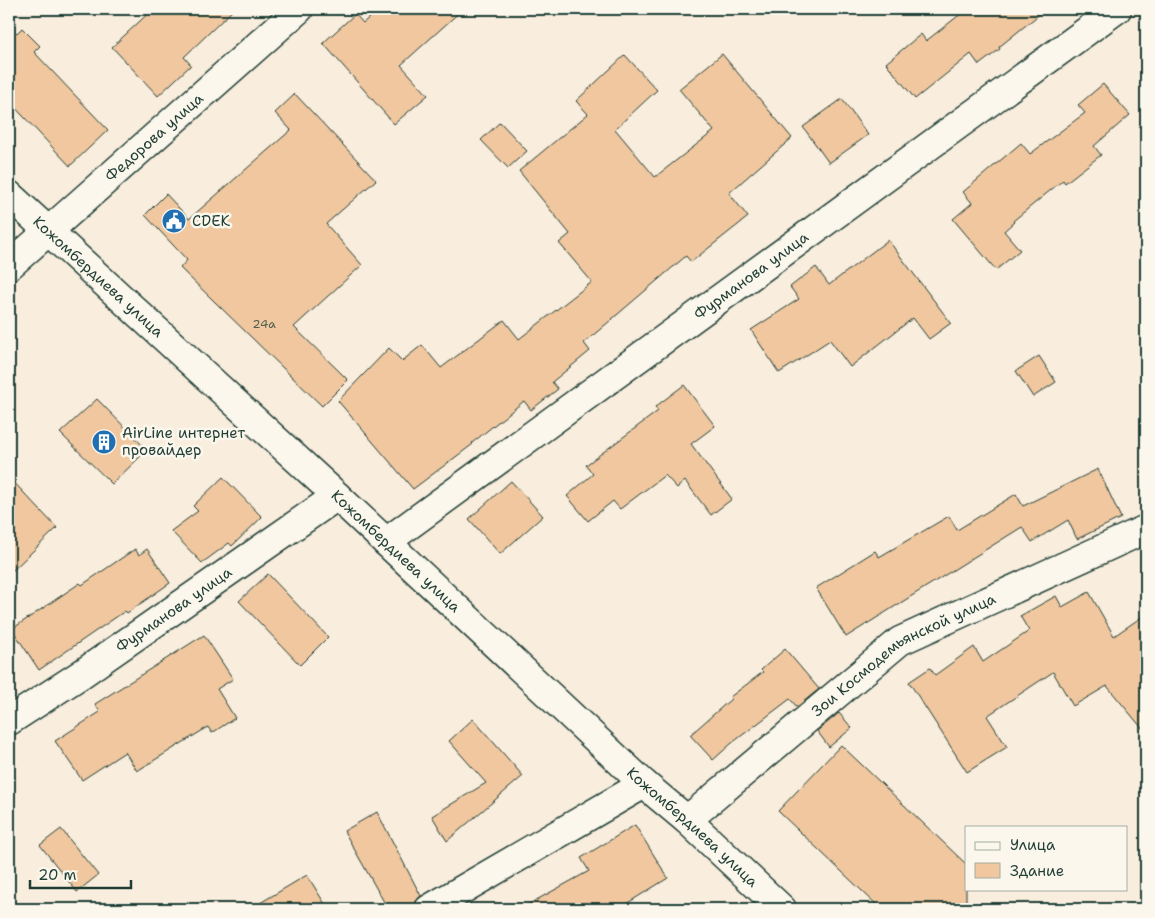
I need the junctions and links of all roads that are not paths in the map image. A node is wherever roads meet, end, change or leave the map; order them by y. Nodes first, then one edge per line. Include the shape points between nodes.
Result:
1 (299, 9) edge
2 (1117, 9) edge
3 (9, 195) edge
4 (48, 232) junction
5 (9, 266) edge
6 (338, 496) junction
7 (1146, 529) edge
8 (386, 542) junction
9 (9, 721) edge
10 (644, 784) junction
11 (687, 820) junction
12 (429, 909) edge
13 (782, 909) edge

1 - 4 street, Федорова улица
2 - 8 street, Фурманова улица
3 - 4 street, Кожомбердиева улица
4 - 5 street, Федорова улица
4 - 6 street, Кожомбердиева улица
6 - 8 street, Кожомбердиева улица
6 - 9 street, Фурманова улица
7 - 11 street, Зои Космодемьянской улица via 900,641
8 - 10 street, Кожомбердиева улица
10 - 11 street, Кожомбердиева улица
10 - 12 street
11 - 13 street, Кожомбердиева улица

